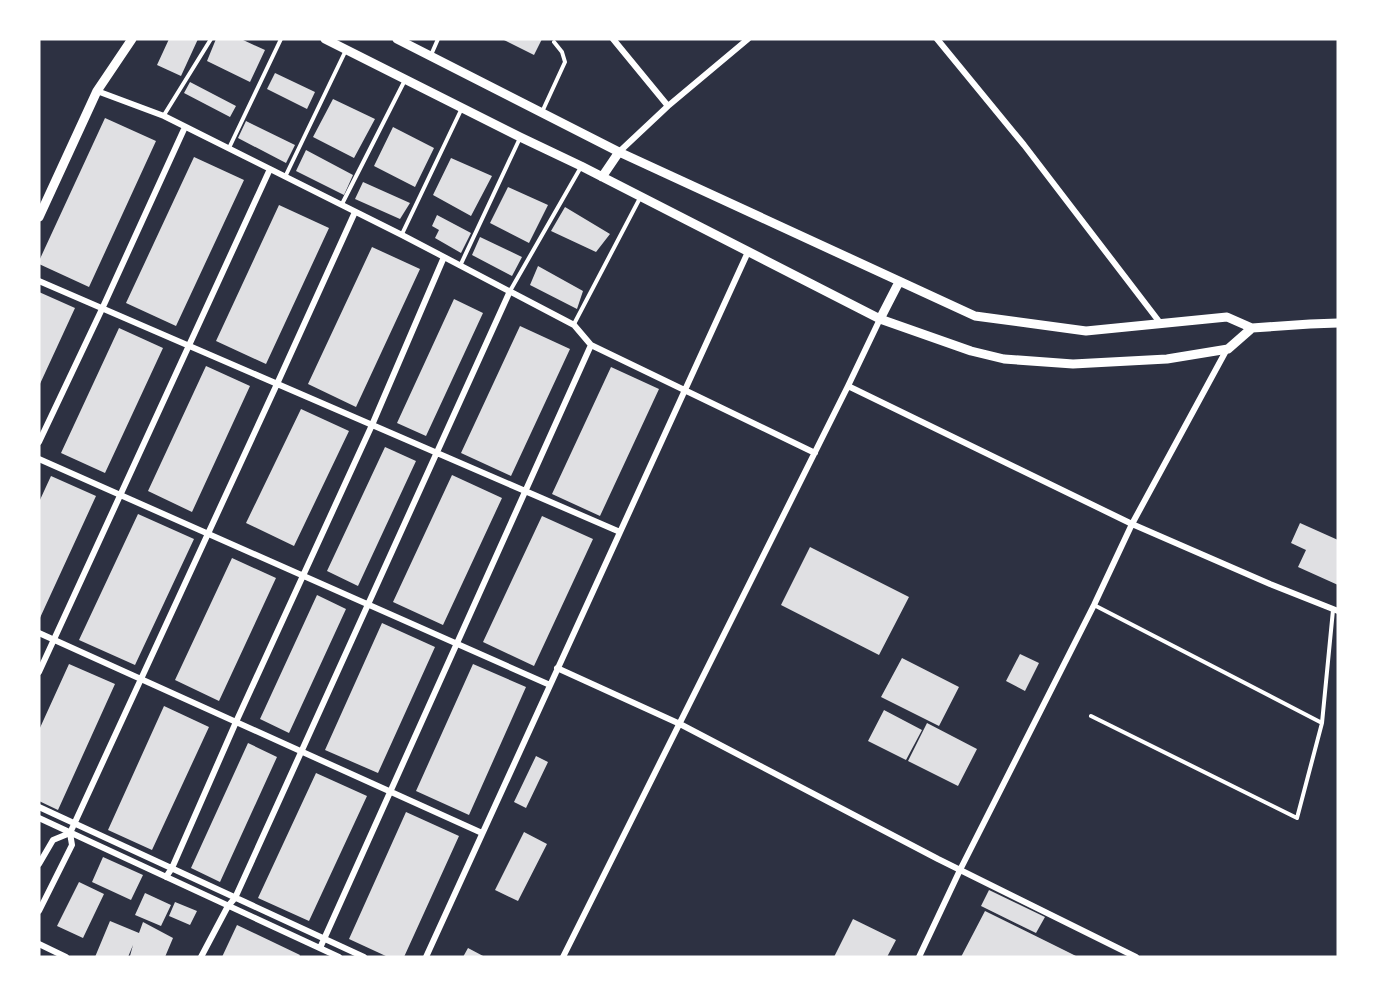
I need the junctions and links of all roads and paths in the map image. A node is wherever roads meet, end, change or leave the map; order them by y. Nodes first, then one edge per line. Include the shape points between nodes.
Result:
1 (132, 39) edge
2 (211, 39) edge
3 (281, 39) edge
4 (325, 39) edge
5 (397, 39) edge
6 (438, 39) edge
7 (613, 39) edge
8 (748, 39) edge
9 (937, 39) edge
10 (554, 42) dead end
11 (346, 49) junction
12 (430, 56) junction
13 (405, 79) junction
14 (97, 91) junction
15 (668, 106) junction
16 (463, 107) junction
17 (542, 113) junction
18 (164, 116) junction
19 (185, 126) junction
20 (520, 137) junction
21 (228, 148) junction
22 (619, 152) junction
23 (581, 166) junction
24 (270, 169) junction
25 (285, 177) junction
26 (602, 177) junction
27 (640, 197) junction
28 (342, 205) junction
29 (355, 212) junction
30 (39, 218) edge
31 (402, 235) junction
32 (748, 252) junction
33 (444, 257) junction
34 (460, 266) junction
35 (39, 281) edge
36 (899, 282) junction
37 (510, 291) junction
38 (102, 309) junction
39 (880, 319) junction
40 (1338, 323) edge
41 (1162, 324) junction
42 (574, 325) junction
43 (1252, 328) junction
44 (591, 345) junction
45 (189, 346) junction
46 (1228, 349) junction
47 (277, 384) junction
48 (848, 387) junction
49 (685, 391) junction
50 (372, 425) junction
51 (39, 442) edge
52 (815, 453) junction
53 (438, 454) junction
54 (39, 459) edge
55 (525, 491) junction
56 (120, 495) junction
57 (1132, 524) junction
58 (620, 532) junction
59 (208, 534) junction
60 (303, 576) junction
61 (368, 605) junction
62 (1094, 605) junction
63 (1336, 610) edge
64 (39, 633) edge
65 (53, 640) junction
66 (456, 644) junction
67 (557, 669) junction
68 (39, 672) edge
69 (141, 680) junction
70 (550, 685) junction
71 (1091, 716) dead end
72 (236, 722) junction
73 (1322, 723) junction
74 (680, 724) junction
75 (300, 751) junction
76 (389, 792) junction
77 (39, 807) edge
78 (39, 818) edge
79 (75, 823) junction
80 (70, 833) junction
81 (482, 833) junction
82 (39, 864) edge
83 (172, 868) junction
84 (960, 870) junction
85 (166, 877) junction
86 (235, 898) junction
87 (228, 906) junction
88 (39, 911) edge
89 (324, 938) junction
90 (39, 944) edge
91 (320, 948) junction
92 (66, 957) edge
93 (201, 957) edge
94 (339, 957) edge
95 (364, 957) edge
96 (426, 957) edge
97 (563, 957) edge
98 (919, 957) edge
99 (1136, 957) edge

1 - 14 street
2 - 18 lane
3 - 21 lane
4 - 11 street
5 - 12 street
6 - 12 lane
7 - 15 street
8 - 15 street
9 - 41 street
10 - 17 lane via 565,62
11 - 13 street
11 - 25 lane
12 - 17 street
13 - 16 street
13 - 28 lane
14 - 18 street
14 - 30 street
15 - 22 street
16 - 20 street
16 - 31 lane
17 - 22 street
18 - 19 street
19 - 21 street
19 - 38 street
20 - 23 street
20 - 34 lane
21 - 24 street
22 - 26 street
22 - 36 street
23 - 26 street
23 - 37 lane
24 - 25 street
24 - 45 street
25 - 28 street
26 - 27 street
27 - 32 street
27 - 42 lane
28 - 29 street
29 - 31 street
29 - 47 street
31 - 33 street
32 - 39 street
32 - 49 street
33 - 34 street
33 - 50 street
34 - 37 street
35 - 38 street
36 - 39 street
36 - 41 street via 975,316 1086,331
37 - 42 street
37 - 53 street
38 - 45 street
38 - 51 street
39 - 46 street via 1004,359 1073,364 1167,359
39 - 48 street
40 - 43 street
41 - 43 street via 1227,317
42 - 44 street
43 - 46 street
44 - 49 street
44 - 55 street
45 - 47 street
45 - 56 street
46 - 57 street
47 - 50 street
47 - 59 street
48 - 52 street
48 - 57 street
49 - 52 street
49 - 58 street
50 - 53 street
50 - 60 street
52 - 74 street
53 - 55 street
53 - 61 street
54 - 56 street
55 - 58 street
55 - 66 street
56 - 59 street
56 - 65 street
57 - 62 street
57 - 63 street
58 - 67 street
59 - 60 street
59 - 69 street
60 - 61 street
60 - 72 street
61 - 66 street
61 - 75 street
62 - 73 lane
62 - 84 street
63 - 73 lane
64 - 65 street
65 - 68 street
65 - 69 street
66 - 70 street
66 - 76 street
67 - 70 street
67 - 74 street
69 - 72 street
69 - 79 street
70 - 81 street
71 - 73 lane via 1297,818
72 - 75 street
72 - 83 street
74 - 84 street
74 - 97 street
75 - 76 street
75 - 86 street
76 - 81 street
76 - 89 street
77 - 79 street
78 - 80 street
79 - 80 street
79 - 83 street
80 - 82 street via 53,840
80 - 85 street
80 - 88 street via 72,845
81 - 96 street
83 - 85 street
83 - 86 street
84 - 98 street
84 - 99 street
85 - 87 street
86 - 87 street
86 - 89 street
87 - 91 street
87 - 93 street
89 - 91 street
89 - 95 street
90 - 92 street
91 - 94 street

